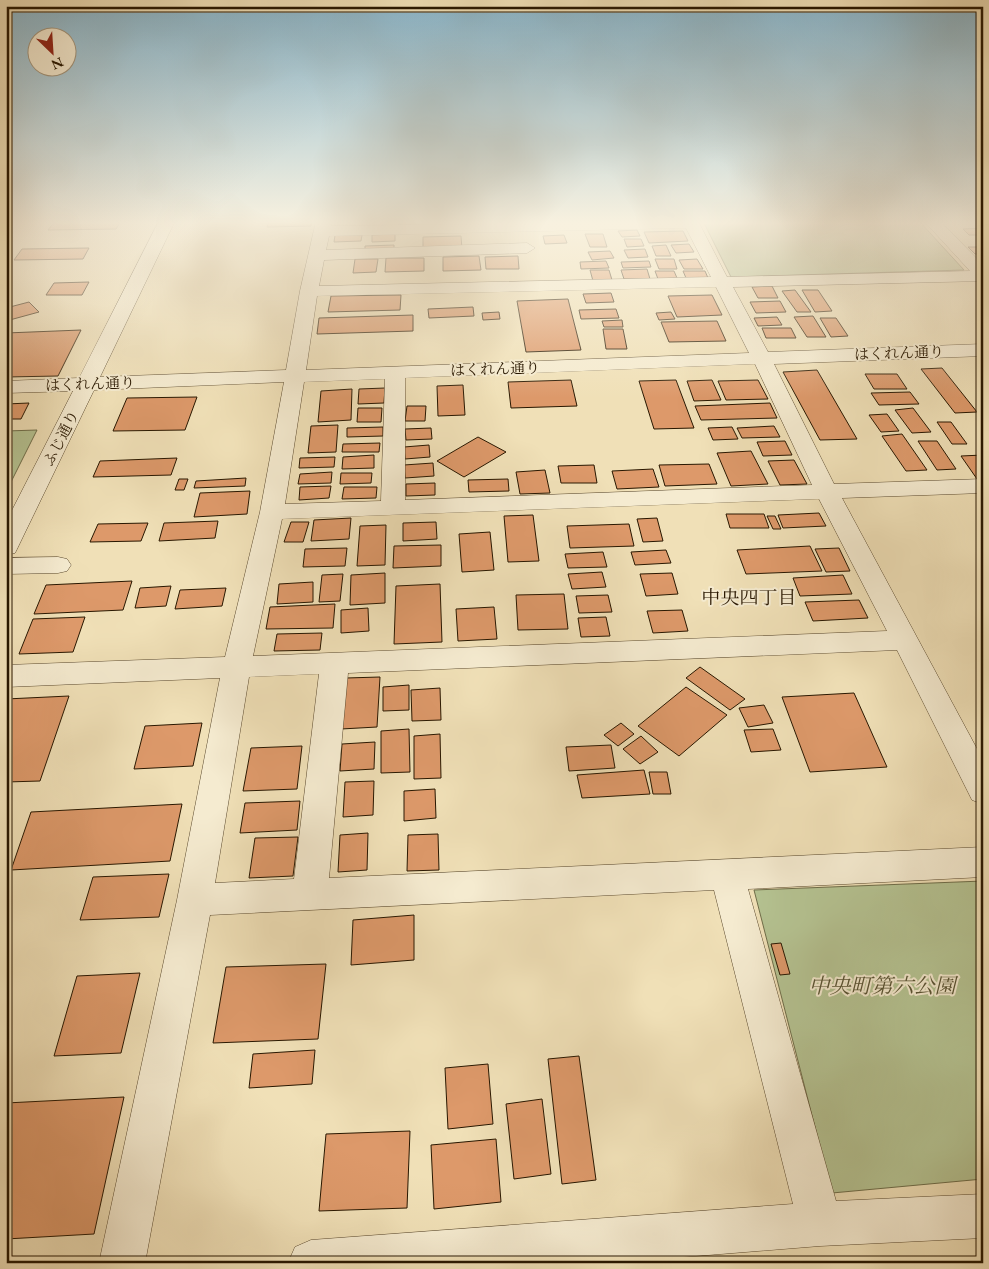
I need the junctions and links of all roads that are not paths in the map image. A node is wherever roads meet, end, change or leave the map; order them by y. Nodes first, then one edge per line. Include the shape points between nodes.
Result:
1 (138, 280) edge
2 (315, 280) edge
3 (545, 280) edge
4 (788, 280) edge
5 (721, 282) junction
6 (983, 350) edge
7 (762, 359) junction
8 (396, 372) junction
9 (295, 376) junction
10 (88, 384) junction
11 (6, 387) edge
12 (983, 486) edge
13 (826, 491) junction
14 (393, 507) junction
15 (272, 512) junction
16 (6, 547) edge
17 (58, 565) dead end
18 (6, 566) edge
19 (906, 640) junction
20 (334, 662) junction
21 (237, 666) junction
22 (6, 676) edge
23 (983, 791) edge
24 (983, 862) edge
25 (727, 874) junction
26 (310, 895) junction
27 (195, 900) junction
28 (983, 1216) edge
29 (820, 1224) junction
30 (122, 1263) edge
31 (311, 1263) edge

1 - 10 street, ふじ通り
2 - 9 street
3 - 5 street
4 - 5 street
5 - 7 street
6 - 7 street, はくれん通り
7 - 8 street, はくれん通り
7 - 13 street
8 - 9 street, はくれん通り
8 - 14 street
9 - 10 street, はくれん通り
9 - 15 street
10 - 11 street, はくれん通り
10 - 16 street, ふじ通り
12 - 13 street
13 - 14 street
13 - 19 street
14 - 15 street
15 - 21 street via 259,556
17 - 18 street
19 - 20 street
19 - 23 street
20 - 21 street
20 - 26 street
21 - 22 street
21 - 27 street
24 - 25 street
25 - 26 street
25 - 29 street
26 - 27 street
27 - 30 street
28 - 29 street
29 - 31 street

